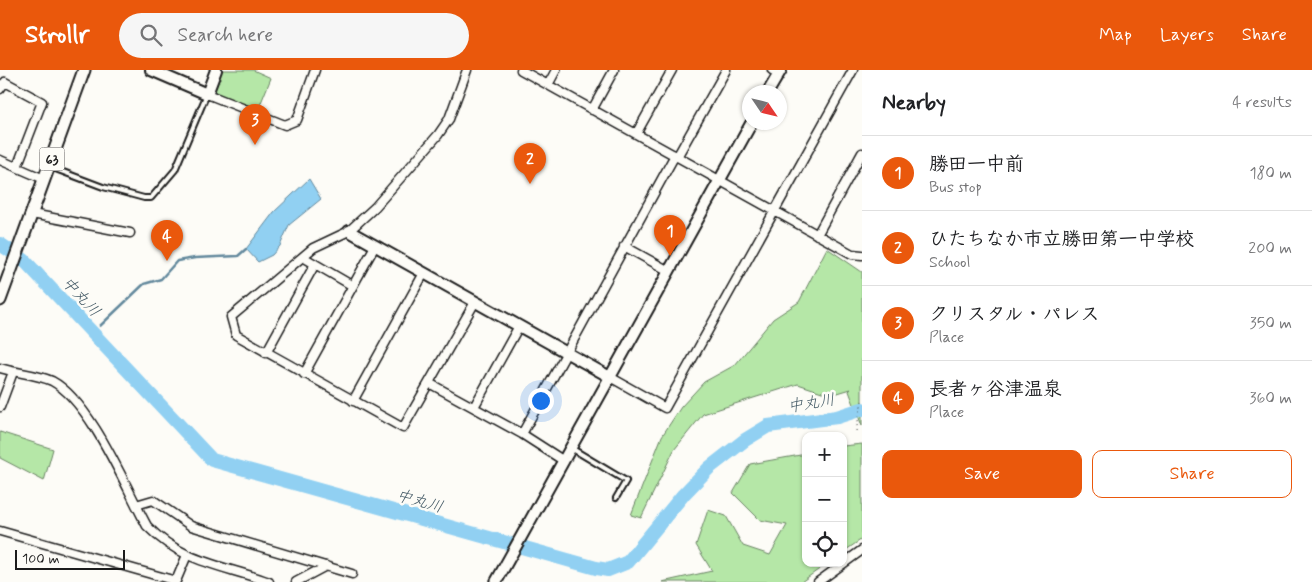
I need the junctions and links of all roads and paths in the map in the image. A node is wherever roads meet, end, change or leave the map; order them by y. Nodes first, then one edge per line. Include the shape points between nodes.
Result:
1 (84, 70) edge
2 (151, 70) edge
3 (216, 70) edge
4 (315, 70) edge
5 (468, 70) edge
6 (521, 70) edge
7 (556, 70) edge
8 (614, 70) edge
9 (672, 70) edge
10 (726, 70) edge
11 (853, 70) edge
12 (777, 71) edge
13 (548, 85) junction
14 (771, 85) edge
15 (0, 89) edge
16 (207, 94) junction
17 (592, 110) junction
18 (748, 130) edge
19 (636, 134) junction
20 (862, 154) edge
21 (676, 156) junction
22 (0, 160) edge
23 (16, 167) junction
24 (49, 167) junction
25 (44, 179) junction
26 (720, 180) junction
27 (776, 211) junction
28 (32, 214) junction
29 (349, 231) junction
30 (130, 233) dead end
31 (817, 234) junction
32 (375, 246) junction
33 (624, 246) junction
34 (862, 255) edge
35 (303, 257) junction
36 (314, 264) junction
37 (669, 271) junction
38 (424, 273) junction
39 (353, 286) junction
40 (0, 300) edge
41 (474, 302) junction
42 (519, 326) junction
43 (266, 353) junction
44 (567, 353) junction
45 (0, 368) edge
46 (13, 372) junction
47 (304, 374) junction
48 (610, 377) junction
49 (430, 383) junction
50 (353, 401) junction
51 (862, 401) edge
52 (474, 407) junction
53 (0, 408) edge
54 (856, 431) dead end
55 (522, 434) junction
56 (570, 448) junction
57 (564, 461) junction
58 (616, 498) dead end
59 (136, 505) junction
60 (0, 531) edge
61 (862, 550) edge
62 (186, 555) junction
63 (326, 566) junction
64 (352, 574) dead end
65 (269, 582) edge
66 (296, 582) edge
67 (496, 582) edge
68 (818, 582) edge

1 - 24 main road, 63
2 - 16 street
3 - 16 street
4 - 16 street via 297,120 285,126
5 - 29 street via 449,119 438,135 375,207
6 - 13 street
7 - 13 street
8 - 17 street
9 - 19 street
10 - 21 street
11 - 27 street
12 - 14 street
13 - 17 street
15 - 23 street via 5,82 42,102
16 - 24 lane via 175,170 151,198 102,187
17 - 19 street
18 - 26 street
19 - 21 street
20 - 31 street
21 - 26 street
21 - 33 street
22 - 23 street
23 - 25 street
24 - 25 main road, 63
25 - 28 main road, 63
26 - 27 street
26 - 37 street
27 - 31 street
27 - 48 street via 665,408
28 - 30 street
28 - 40 main road, 63
29 - 32 street
29 - 35 street via 313,248
31 - 34 street via 852,254
32 - 38 street
32 - 39 street
33 - 37 street
33 - 44 street
35 - 36 street
35 - 43 street via 231,317 236,335
36 - 39 street
36 - 43 street
37 - 48 street
38 - 41 street
38 - 50 street
39 - 47 street
41 - 42 street
41 - 49 street
42 - 44 street
42 - 52 street
43 - 47 street
44 - 48 street
44 - 55 street
45 - 46 street
46 - 53 street
46 - 59 street via 50,380 83,407
47 - 50 street
48 - 56 street
49 - 50 street via 403,428
49 - 52 street
51 - 54 path
52 - 55 street
55 - 57 street
56 - 57 street
56 - 58 lane via 626,481
57 - 67 street
59 - 62 street via 147,526 157,536
59 - 63 street via 152,500 191,526
60 - 62 street via 176,581
61 - 68 street
62 - 65 street
63 - 64 street
63 - 66 street

